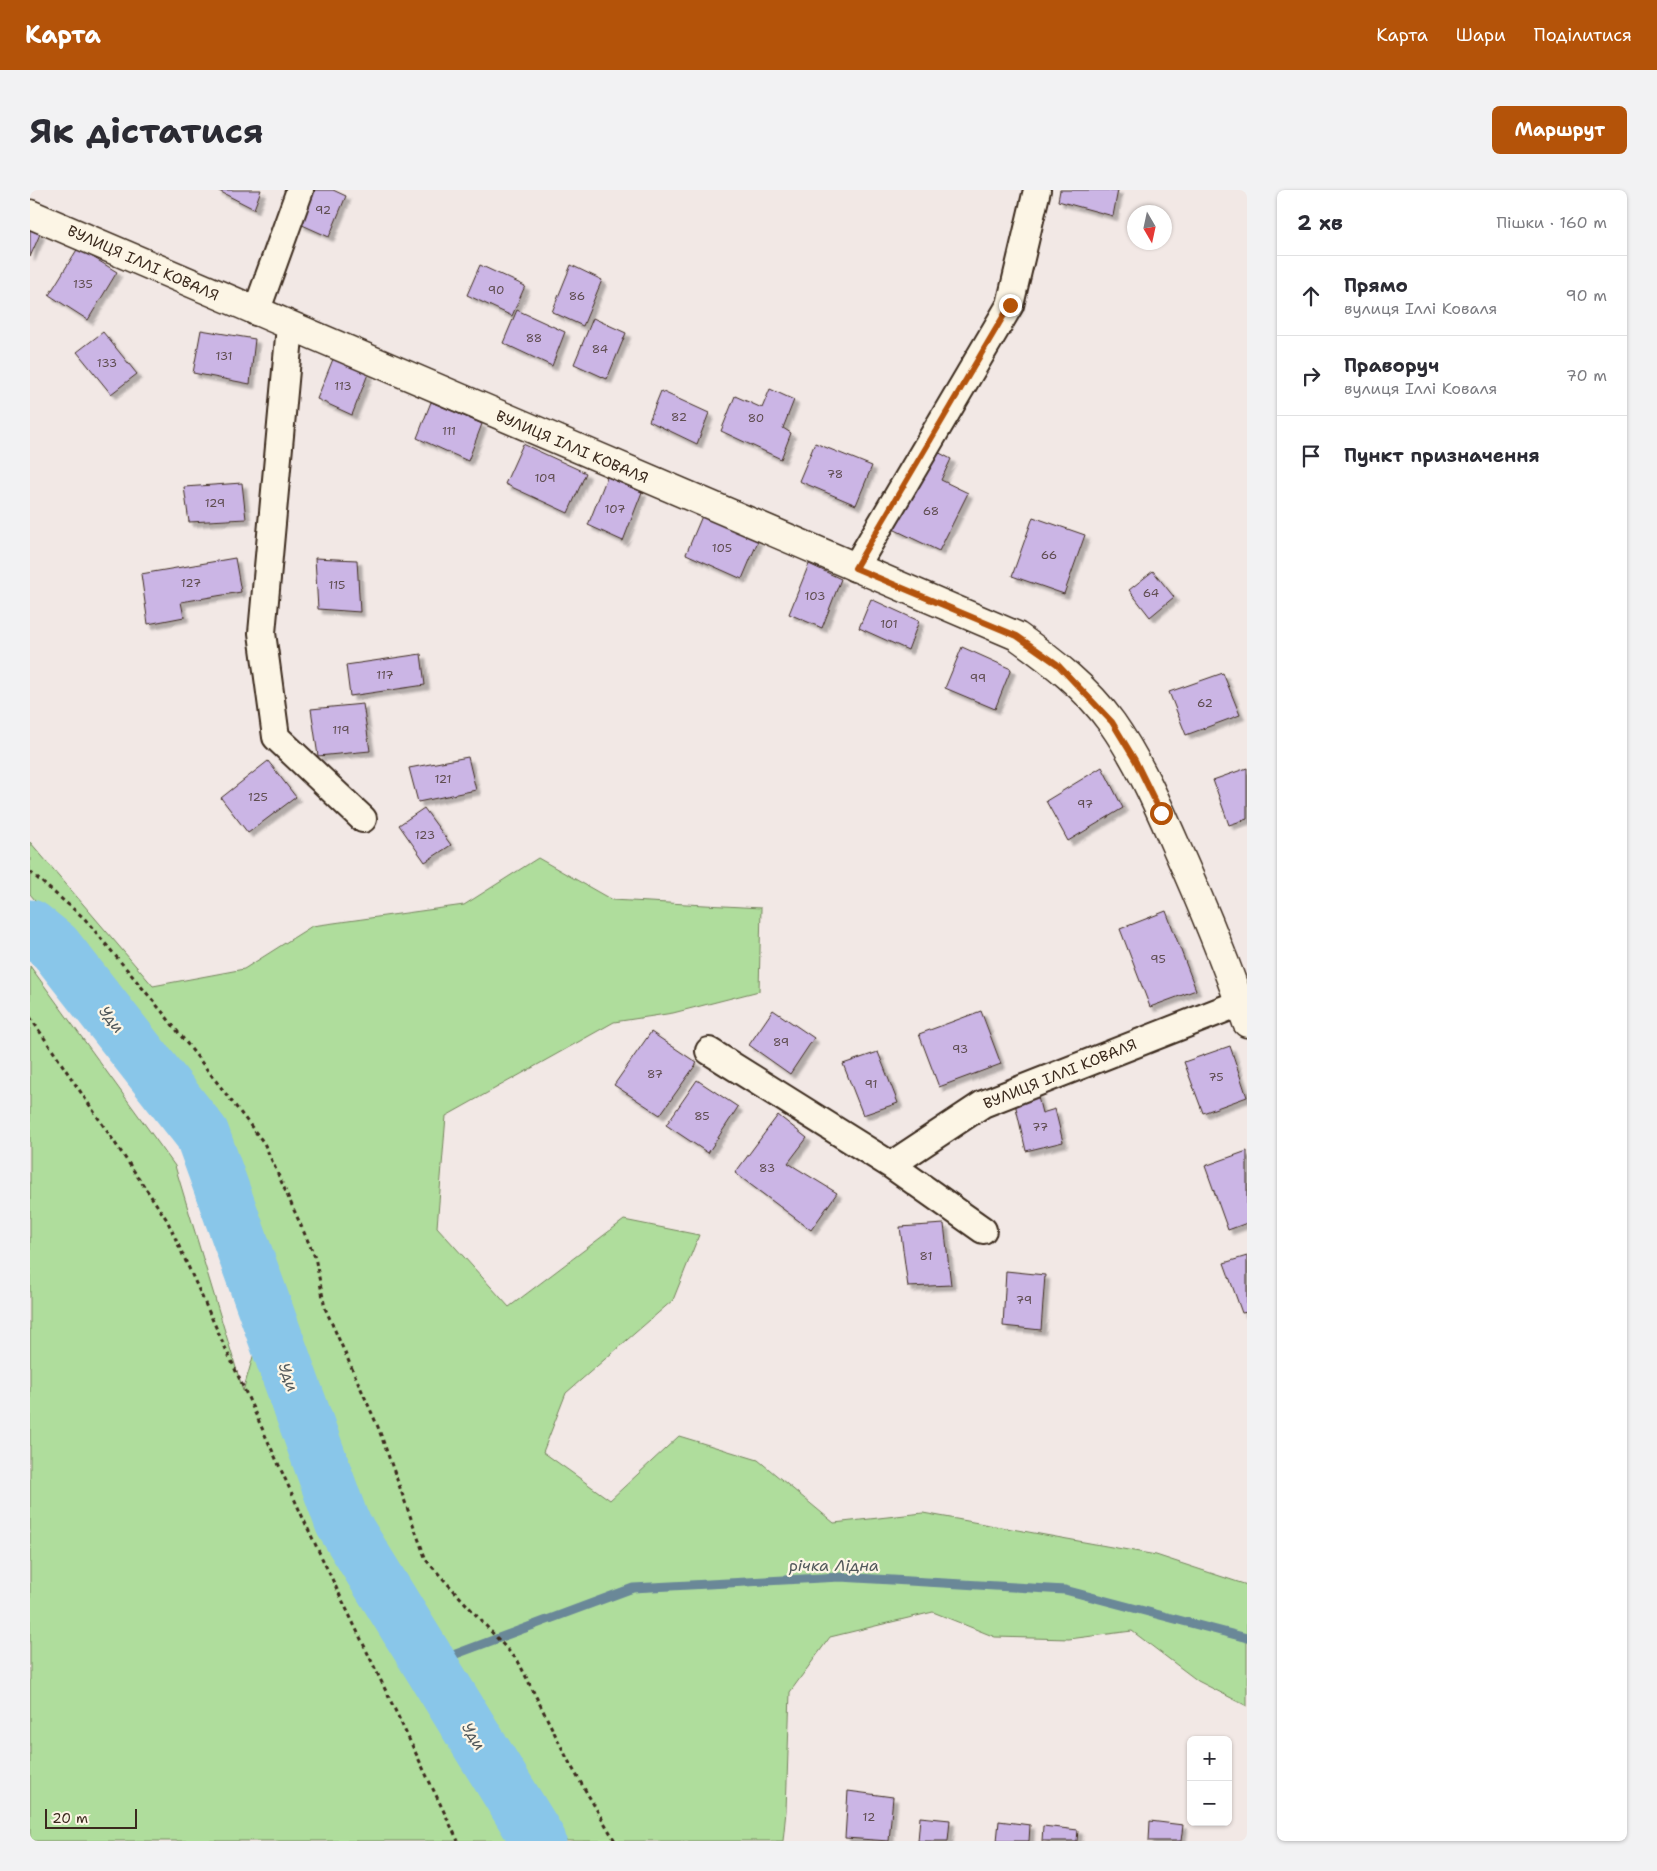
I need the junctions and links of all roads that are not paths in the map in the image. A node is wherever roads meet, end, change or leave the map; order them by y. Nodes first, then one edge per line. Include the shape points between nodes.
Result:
1 (300, 190) edge
2 (1037, 190) edge
3 (30, 214) edge
4 (256, 312) junction
5 (290, 326) junction
6 (855, 568) junction
7 (363, 819) dead end
8 (1244, 1013) edge
9 (709, 1051) dead end
10 (891, 1165) junction
11 (983, 1230) dead end

1 - 4 street
2 - 6 street via 1010,305
3 - 4 main road, ВУЛИЦЯ ІЛЛІ КОВАЛЯ
4 - 5 main road, ВУЛИЦЯ ІЛЛІ КОВАЛЯ
5 - 6 main road, ВУЛИЦЯ ІЛЛІ КОВАЛЯ
5 - 7 street via 262,633 276,737
6 - 8 main road, ВУЛИЦЯ ІЛЛІ КОВАЛЯ via 1017,636 1057,664 1112,722 1161,813
8 - 10 street, ВУЛИЦЯ ІЛЛІ КОВАЛЯ via 983,1104
9 - 10 street
10 - 11 street

